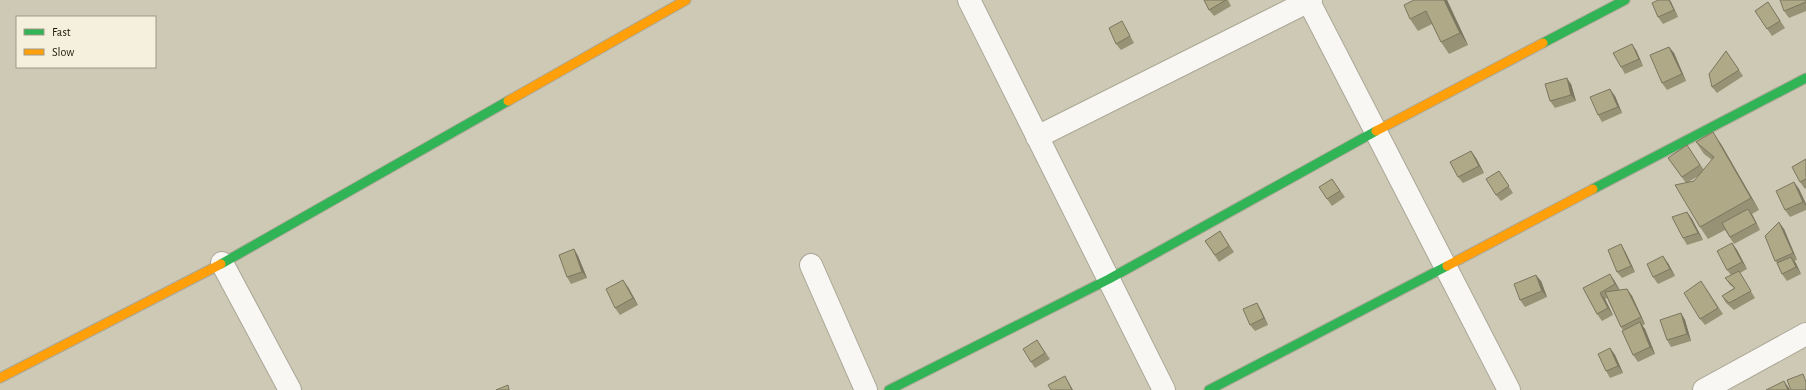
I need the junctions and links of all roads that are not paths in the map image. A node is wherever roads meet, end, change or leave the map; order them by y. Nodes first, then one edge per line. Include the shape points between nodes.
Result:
1 (686, 0) edge
2 (969, 0) edge
3 (1309, 0) edge
4 (1625, 0) edge
5 (1806, 78) edge
6 (1376, 131) junction
7 (1037, 137) junction
8 (222, 263) junction
9 (811, 265) dead end
10 (1446, 267) junction
11 (1109, 279) junction
12 (1806, 334) edge
13 (0, 378) edge
14 (290, 390) edge
15 (866, 390) edge
16 (889, 390) edge
17 (1164, 390) edge
18 (1209, 390) edge
19 (1509, 390) edge
20 (1704, 390) edge

1 - 8 street
2 - 7 street
3 - 6 street
3 - 7 street
4 - 6 street
5 - 10 street
6 - 10 street
6 - 11 street
7 - 11 street
8 - 13 street
8 - 14 street
9 - 15 street
10 - 18 street
10 - 19 street
11 - 16 street
11 - 17 street
12 - 20 street

